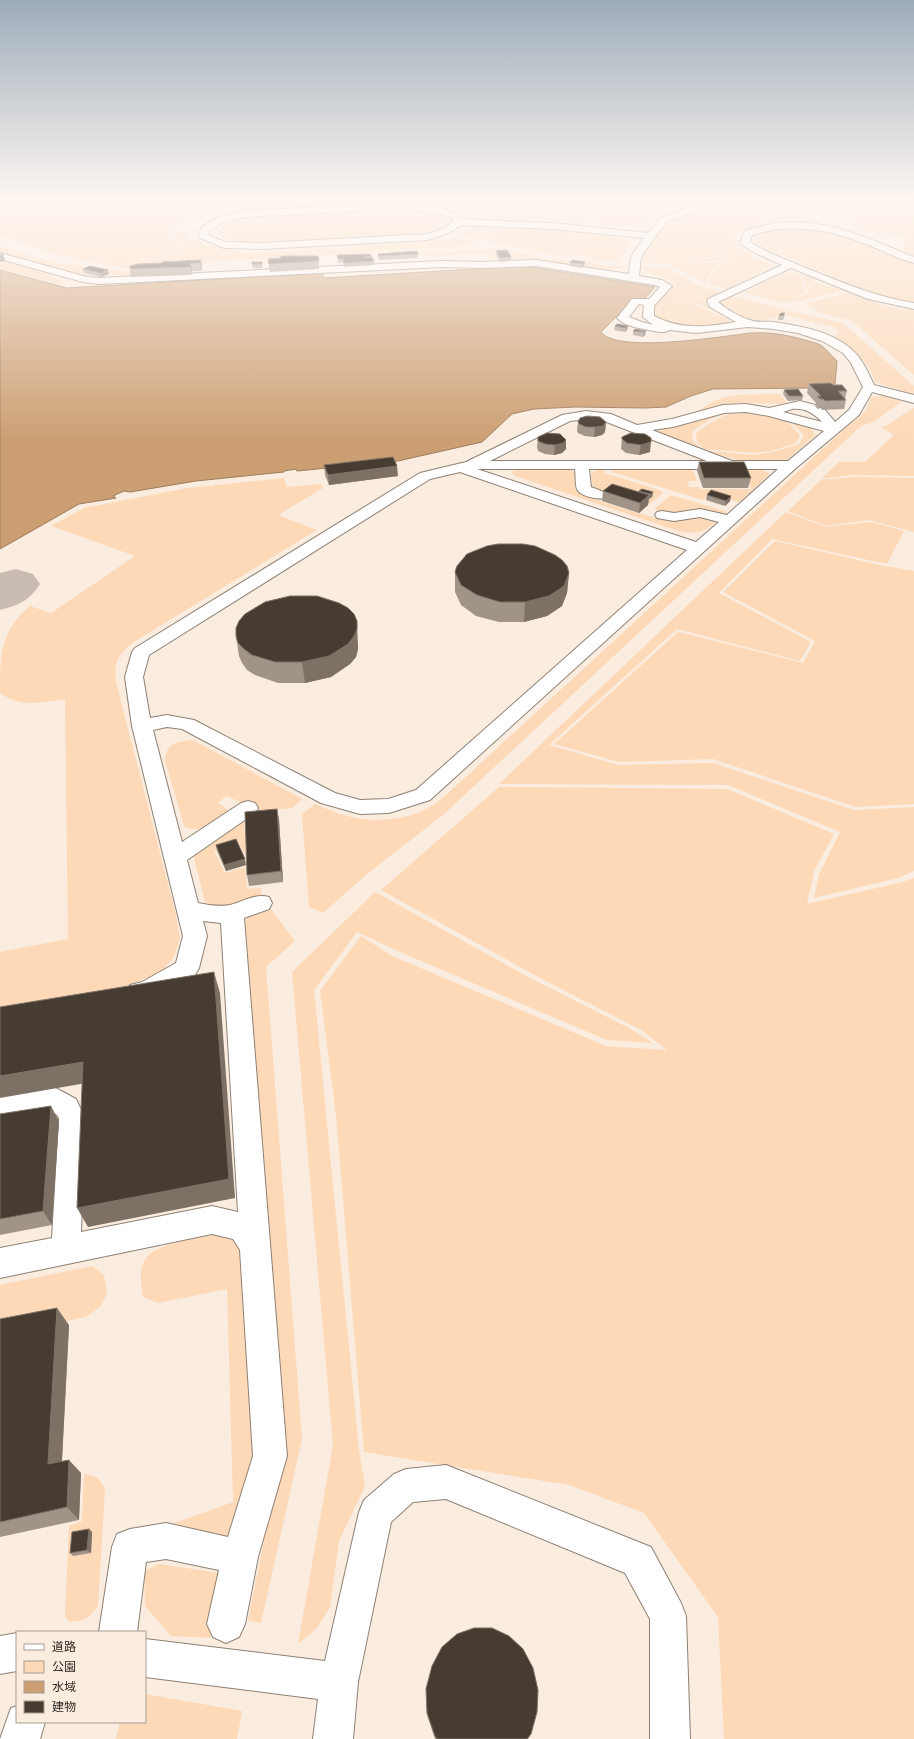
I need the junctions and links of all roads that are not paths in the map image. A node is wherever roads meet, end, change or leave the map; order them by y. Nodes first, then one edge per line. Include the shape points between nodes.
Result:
1 (79, 278) edge
2 (179, 278) edge
3 (634, 278) edge
4 (762, 278) edge
5 (822, 278) edge
6 (652, 302) junction
7 (914, 306) edge
8 (748, 324) junction
9 (679, 330) junction
10 (869, 387) junction
11 (802, 394) edge
12 (914, 399) edge
13 (811, 406) junction
14 (770, 412) junction
15 (638, 428) junction
16 (833, 429) junction
17 (582, 464) junction
18 (730, 465) junction
19 (791, 465) junction
20 (465, 466) junction
21 (599, 495) dead end
22 (662, 515) dead end
23 (730, 520) junction
24 (698, 548) junction
25 (142, 726) junction
26 (248, 808) dead end
27 (175, 857) junction
28 (261, 903) dead end
29 (189, 910) junction
30 (232, 913) junction
31 (124, 995) edge
32 (0, 1108) edge
33 (255, 1246) junction
34 (66, 1249) junction
35 (0, 1263) edge
36 (240, 1557) junction
37 (226, 1624) dead end
38 (118, 1631) edge
39 (16, 1652) edge
40 (0, 1655) edge
41 (146, 1658) edge
42 (339, 1682) junction
43 (25, 1723) edge
44 (20, 1739) edge
45 (333, 1739) edge
46 (670, 1739) edge

1 - 2 street via 99,281
3 - 6 street via 667,286
4 - 8 street via 712,301 714,305
5 - 7 street via 882,301
6 - 9 street via 649,305 648,317 661,325
6 - 9 street via 636,301 622,318 649,328
8 - 9 street via 708,330
8 - 10 street via 814,334 828,340 847,352 860,368
10 - 12 street
10 - 16 street via 854,412
11 - 13 street
13 - 14 street via 798,405
13 - 16 street via 822,413
14 - 15 street via 746,408 723,409 673,423
14 - 16 street
15 - 18 street
15 - 20 street via 606,417 586,415 567,418
16 - 19 street
17 - 18 street
17 - 20 street
17 - 21 street via 584,488
18 - 19 street
19 - 23 street
20 - 24 street
20 - 25 street via 425,476 141,652 134,677
22 - 23 street via 674,517 700,513
23 - 24 street
24 - 25 street via 423,796 389,806 360,807 328,798 187,724 167,721
25 - 27 street
26 - 27 street
27 - 29 street
28 - 30 street
29 - 30 street via 217,915
29 - 31 street via 195,936 187,968 148,991
30 - 33 street
32 - 34 street via 52,1098 67,1107 72,1118
33 - 34 street via 242,1227 212,1220
33 - 36 street via 270,1456
34 - 35 street
36 - 37 street
36 - 38 street via 166,1541 130,1547
39 - 40 street
41 - 42 street
42 - 45 street
42 - 46 street via 376,1512 406,1486 446,1482 638,1560 668,1616
43 - 44 street

